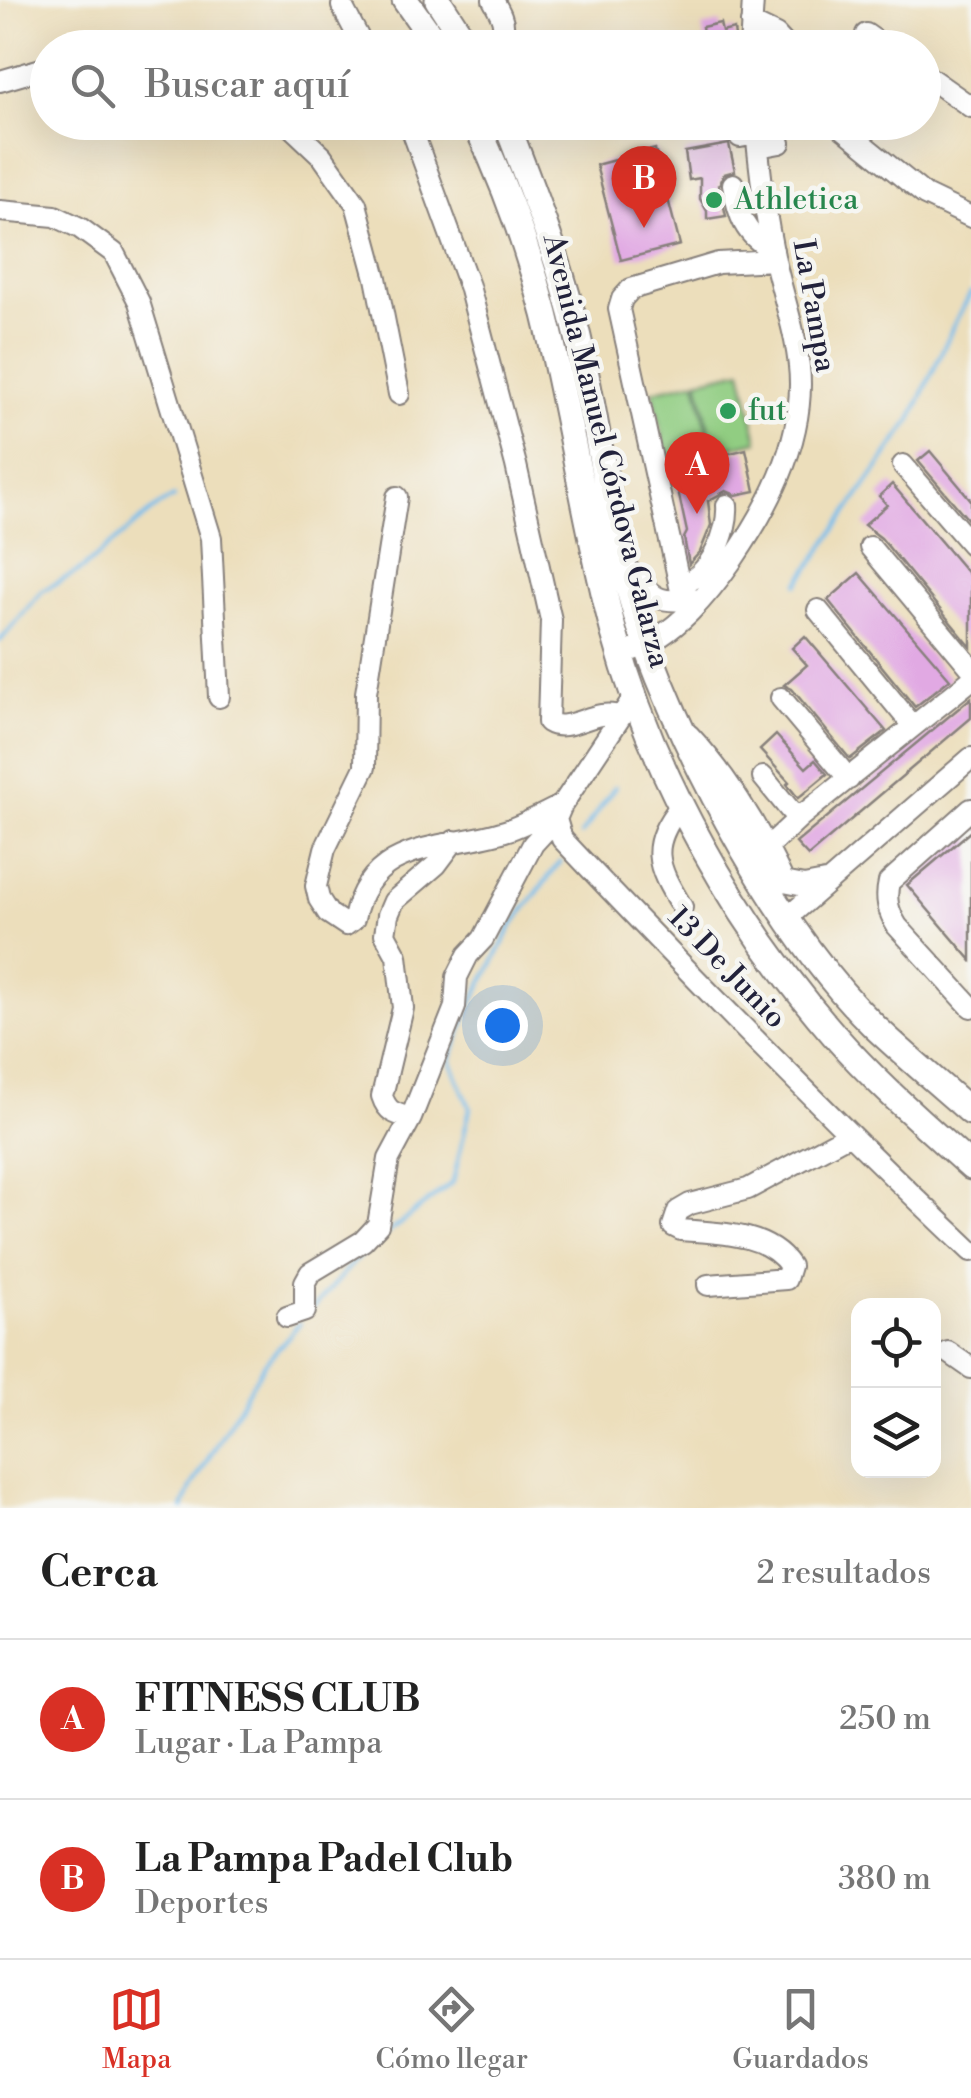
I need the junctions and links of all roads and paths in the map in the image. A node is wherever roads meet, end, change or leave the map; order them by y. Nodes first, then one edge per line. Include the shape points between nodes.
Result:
1 (405, 0) edge
2 (493, 0) edge
3 (753, 0) edge
4 (449, 4) edge
5 (342, 6) dead end
6 (751, 24) junction
7 (355, 30) edge
8 (426, 30) edge
9 (460, 30) edge
10 (504, 30) edge
11 (751, 30) edge
12 (765, 30) edge
13 (30, 72) edge
14 (0, 81) edge
15 (941, 86) edge
16 (971, 108) edge
17 (305, 140) edge
18 (416, 140) edge
19 (483, 140) edge
20 (513, 140) edge
21 (758, 140) edge
22 (771, 140) edge
23 (858, 140) edge
24 (780, 143) dead end
25 (733, 184) dead end
26 (0, 211) edge
27 (971, 217) edge
28 (774, 255) junction
29 (399, 394) dead end
30 (604, 460) junction
31 (902, 465) dead end
32 (576, 468) junction
33 (397, 497) dead end
34 (727, 505) dead end
35 (722, 536) junction
36 (971, 544) edge
37 (870, 547) dead end
38 (735, 556) junction
39 (625, 566) junction
40 (682, 592) junction
41 (705, 597) junction
42 (818, 610) dead end
43 (646, 645) junction
44 (621, 654) junction
45 (971, 668) edge
46 (971, 680) edge
47 (220, 697) dead end
48 (781, 698) dead end
49 (627, 707) junction
50 (913, 726) junction
51 (683, 728) junction
52 (971, 758) edge
53 (763, 776) dead end
54 (849, 779) junction
55 (682, 804) junction
56 (971, 809) edge
57 (559, 812) junction
58 (795, 813) junction
59 (764, 840) junction
60 (454, 841) junction
61 (784, 882) junction
62 (825, 882) junction
63 (682, 906) dead end
64 (790, 915) junction
65 (971, 1007) edge
66 (971, 1112) edge
67 (410, 1118) junction
68 (848, 1135) junction
69 (971, 1167) edge
70 (971, 1251) edge
71 (708, 1285) dead end
72 (286, 1317) dead end
73 (948, 1352) dead end
74 (971, 1368) edge

1 - 8 main road
2 - 10 street
3 - 6 street
4 - 9 main road
5 - 7 street
6 - 11 street
6 - 12 street
13 - 14 street
15 - 16 street
17 - 29 street via 356,204
18 - 49 street via 469,286 516,465 551,620 548,722 560,727
19 - 32 main road, Avenida Manuel Córdova Galarza via 544,313
20 - 30 main road, Avenida Manuel Córdova Galarza via 577,334
21 - 28 street, La Pampa
22 - 24 street
23 - 27 street via 925,194
25 - 28 street via 738,216
26 - 47 street via 54,216 80,228 114,253 139,302 212,538
28 - 38 street, La Pampa via 800,384 784,467
28 - 40 street via 718,263 630,289 619,308
30 - 32 main road
30 - 39 main road, Avenida Manuel Córdova Galarza
31 - 36 street
32 - 44 main road, Avenida Manuel Córdova Galarza
33 - 60 street via 366,693 365,767 325,849 319,899 346,925 376,873 404,854
34 - 35 street
35 - 38 street
35 - 40 street
37 - 45 street
38 - 41 street, La Pampa
39 - 40 street via 655,597 668,602
39 - 43 main road, Avenida Manuel Córdova Galarza
40 - 41 street
41 - 43 street, La Pampa
42 - 50 street
43 - 44 street, La Pampa
43 - 51 main road, Avenida Manuel Córdova Galarza
44 - 49 main road, Avenida Manuel Córdova Galarza
46 - 50 street
48 - 54 street
49 - 55 main road, Avenida Manuel Córdova Galarza
49 - 57 street
50 - 54 street
51 - 59 street via 718,766
51 - 64 main road, Avenida Manuel Córdova Galarza via 722,809
52 - 62 street
53 - 58 street
54 - 58 street
55 - 63 street via 658,861
55 - 69 main road, Avenida Manuel Córdova Galarza via 751,929 835,1036
56 - 65 street via 888,882 886,896 896,926
57 - 60 street
57 - 67 street via 462,966 455,1007
57 - 68 street, 13 De Junio via 562,839
58 - 59 street
59 - 61 street
60 - 67 street via 388,915 385,934 396,956 402,1008 382,1096 386,1108
61 - 62 street
61 - 64 street
62 - 64 street
64 - 66 main road, Avenida Manuel Córdova Galarza via 873,1025
67 - 72 street via 390,1160 378,1226 310,1273 304,1311
68 - 70 street, 13 De Junio
68 - 71 street via 748,1189 678,1212 673,1226 681,1230 749,1238 790,1266 786,1278
73 - 74 street

